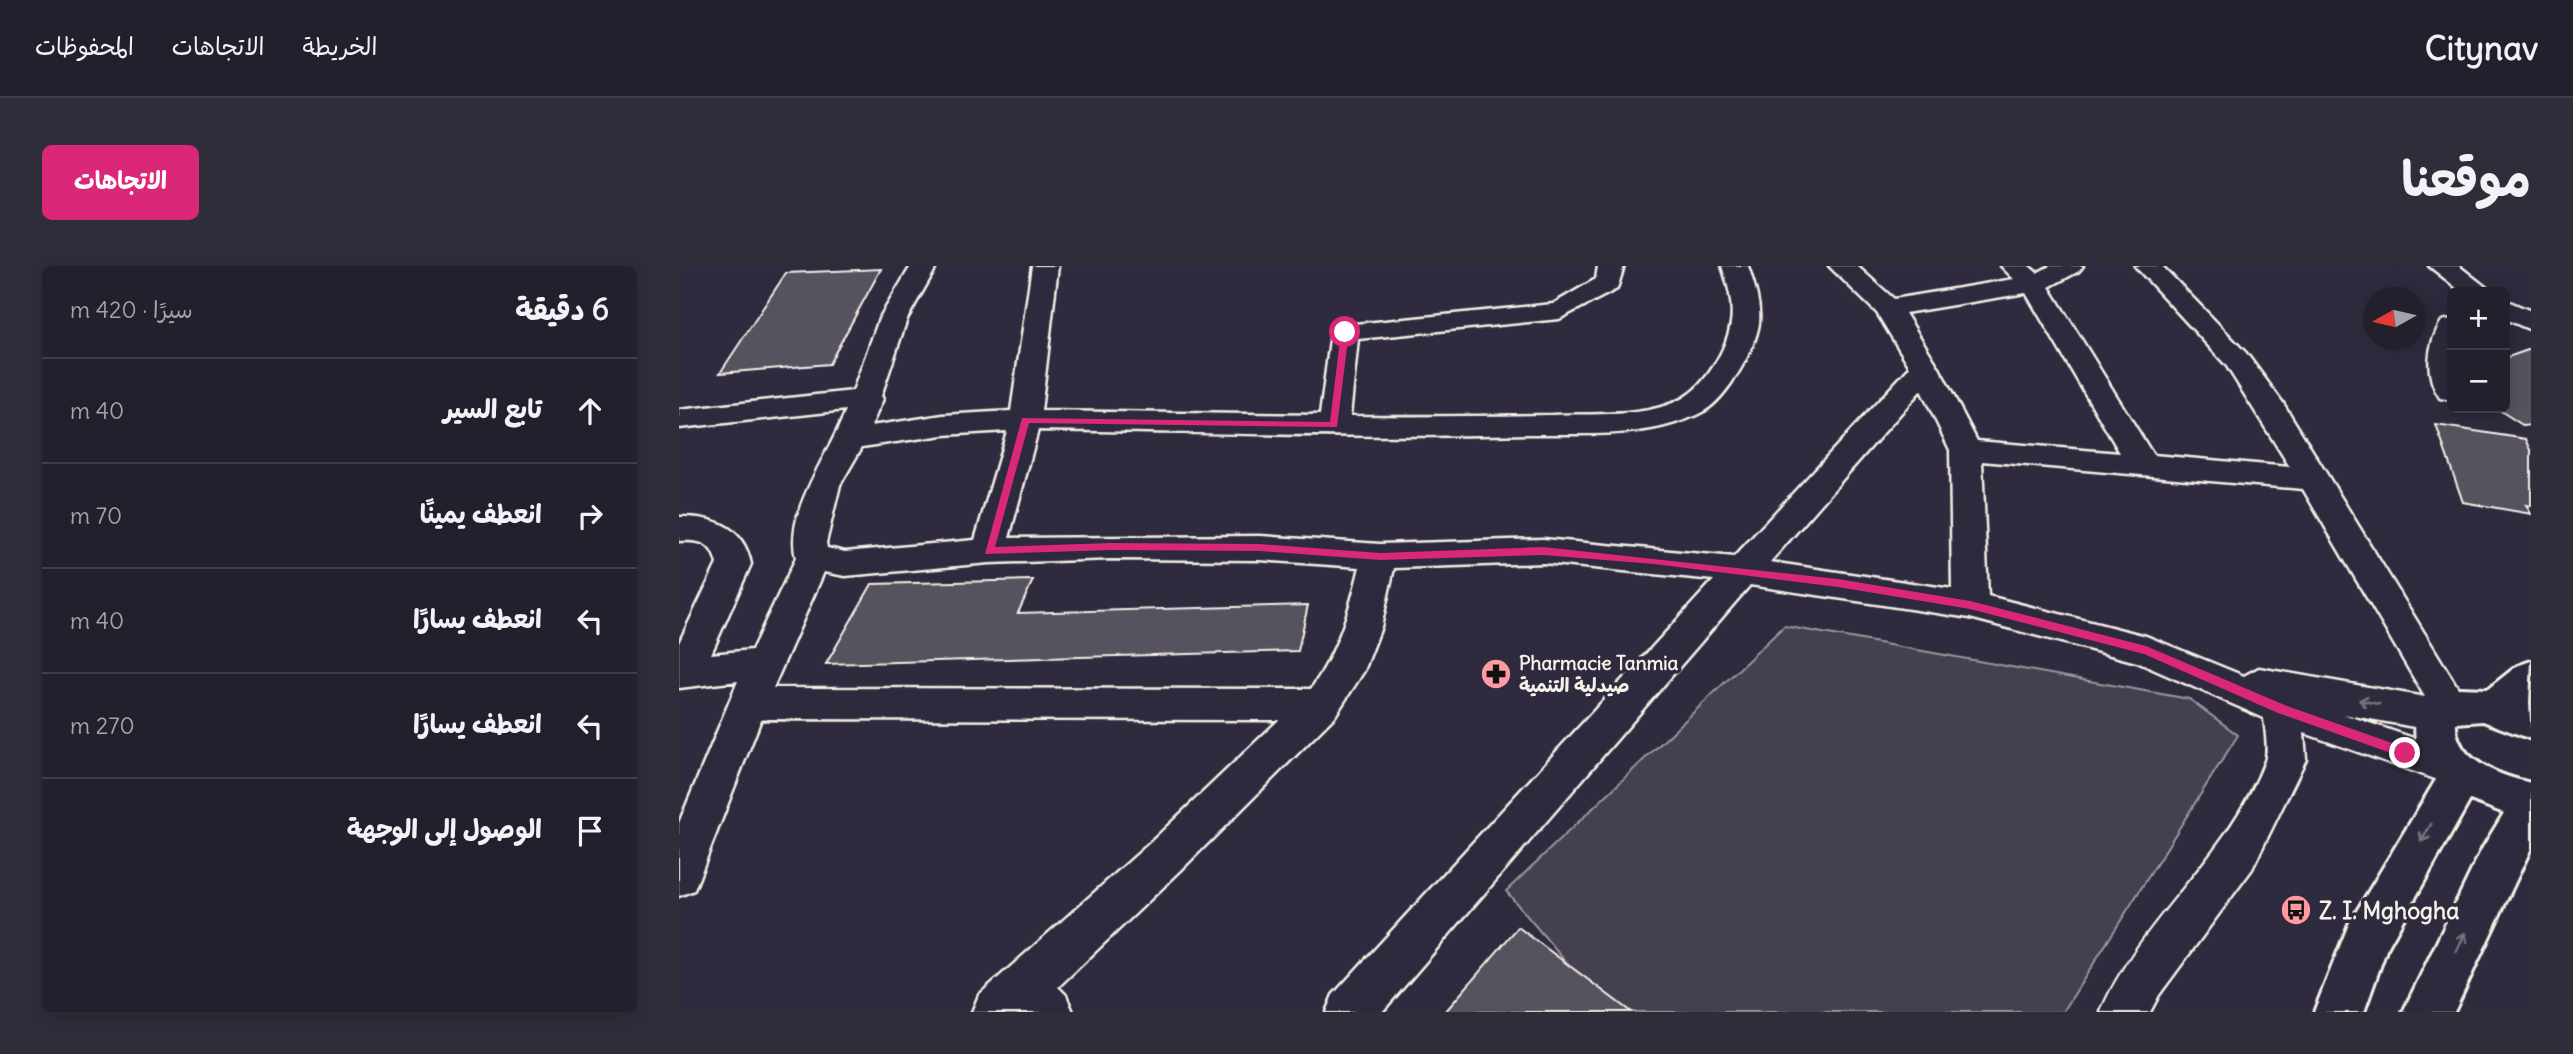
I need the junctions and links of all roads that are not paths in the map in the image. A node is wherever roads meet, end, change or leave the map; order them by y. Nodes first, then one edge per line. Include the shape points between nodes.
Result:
1 (924, 266) edge
2 (1045, 266) edge
3 (1611, 266) edge
4 (1735, 266) edge
5 (1842, 266) edge
6 (2070, 266) edge
7 (2148, 266) edge
8 (2442, 266) edge
9 (2024, 275) edge
10 (2472, 287) edge
11 (1888, 308) junction
12 (2510, 311) edge
13 (2531, 322) edge
14 (2447, 338) edge
15 (1925, 368) junction
16 (2447, 383) edge
17 (868, 399) junction
18 (679, 419) edge
19 (1025, 420) junction
20 (1334, 425) junction
21 (851, 439) junction
22 (1966, 450) junction
23 (2142, 463) junction
24 (2312, 479) junction
25 (679, 529) edge
26 (989, 551) junction
27 (1380, 556) junction
28 (813, 558) junction
29 (1740, 570) junction
30 (1970, 605) junction
31 (764, 663) junction
32 (682, 672) edge
33 (2210, 676) junction
34 (2531, 677) edge
35 (748, 703) junction
36 (1321, 705) junction
37 (2283, 709) junction
38 (2478, 711) edge
39 (2458, 772) junction
40 (2531, 805) edge
41 (679, 876) edge
42 (1024, 1004) edge
43 (1350, 1012) edge
44 (2125, 1012) edge
45 (2339, 1012) edge
46 (2428, 1012) edge

1 - 17 street via 893,319
2 - 19 street
3 - 20 street via 1608,283 1559,311 1345,332
4 - 20 street via 1743,291 1745,323 1729,362 1711,390 1695,404 1668,415 1556,426
5 - 11 street
6 - 9 street
7 - 24 street via 2236,359
8 - 10 street
9 - 11 street
9 - 23 street
11 - 15 street
12 - 13 street
14 - 16 street via 2442,369
15 - 22 street
15 - 29 street
17 - 18 street
17 - 21 street
19 - 20 street
19 - 21 street via 943,425
19 - 26 street
21 - 28 street via 824,485 814,516 809,543
22 - 23 street
22 - 30 street
23 - 24 street
24 - 38 street via 2379,589
25 - 32 street via 723,538 732,547 734,564
26 - 27 street via 1260,548
26 - 28 street via 845,564
27 - 29 street via 1543,551
27 - 36 street via 1363,627 1345,671
28 - 31 street
29 - 30 street
29 - 43 street via 1581,757
30 - 33 street via 2146,650
31 - 32 street
31 - 35 street
33 - 37 street
38 -> 33 street
34 - 38 highway
35 - 36 street
35 - 41 street
36 - 42 street
37 - 39 street
37 - 44 street via 2286,759 2237,855 2141,979
38 - 39 highway via 2432,730 2439,749
39 - 40 highway
39 -> 45 highway via 2367,940
46 -> 40 highway via 2498,863

